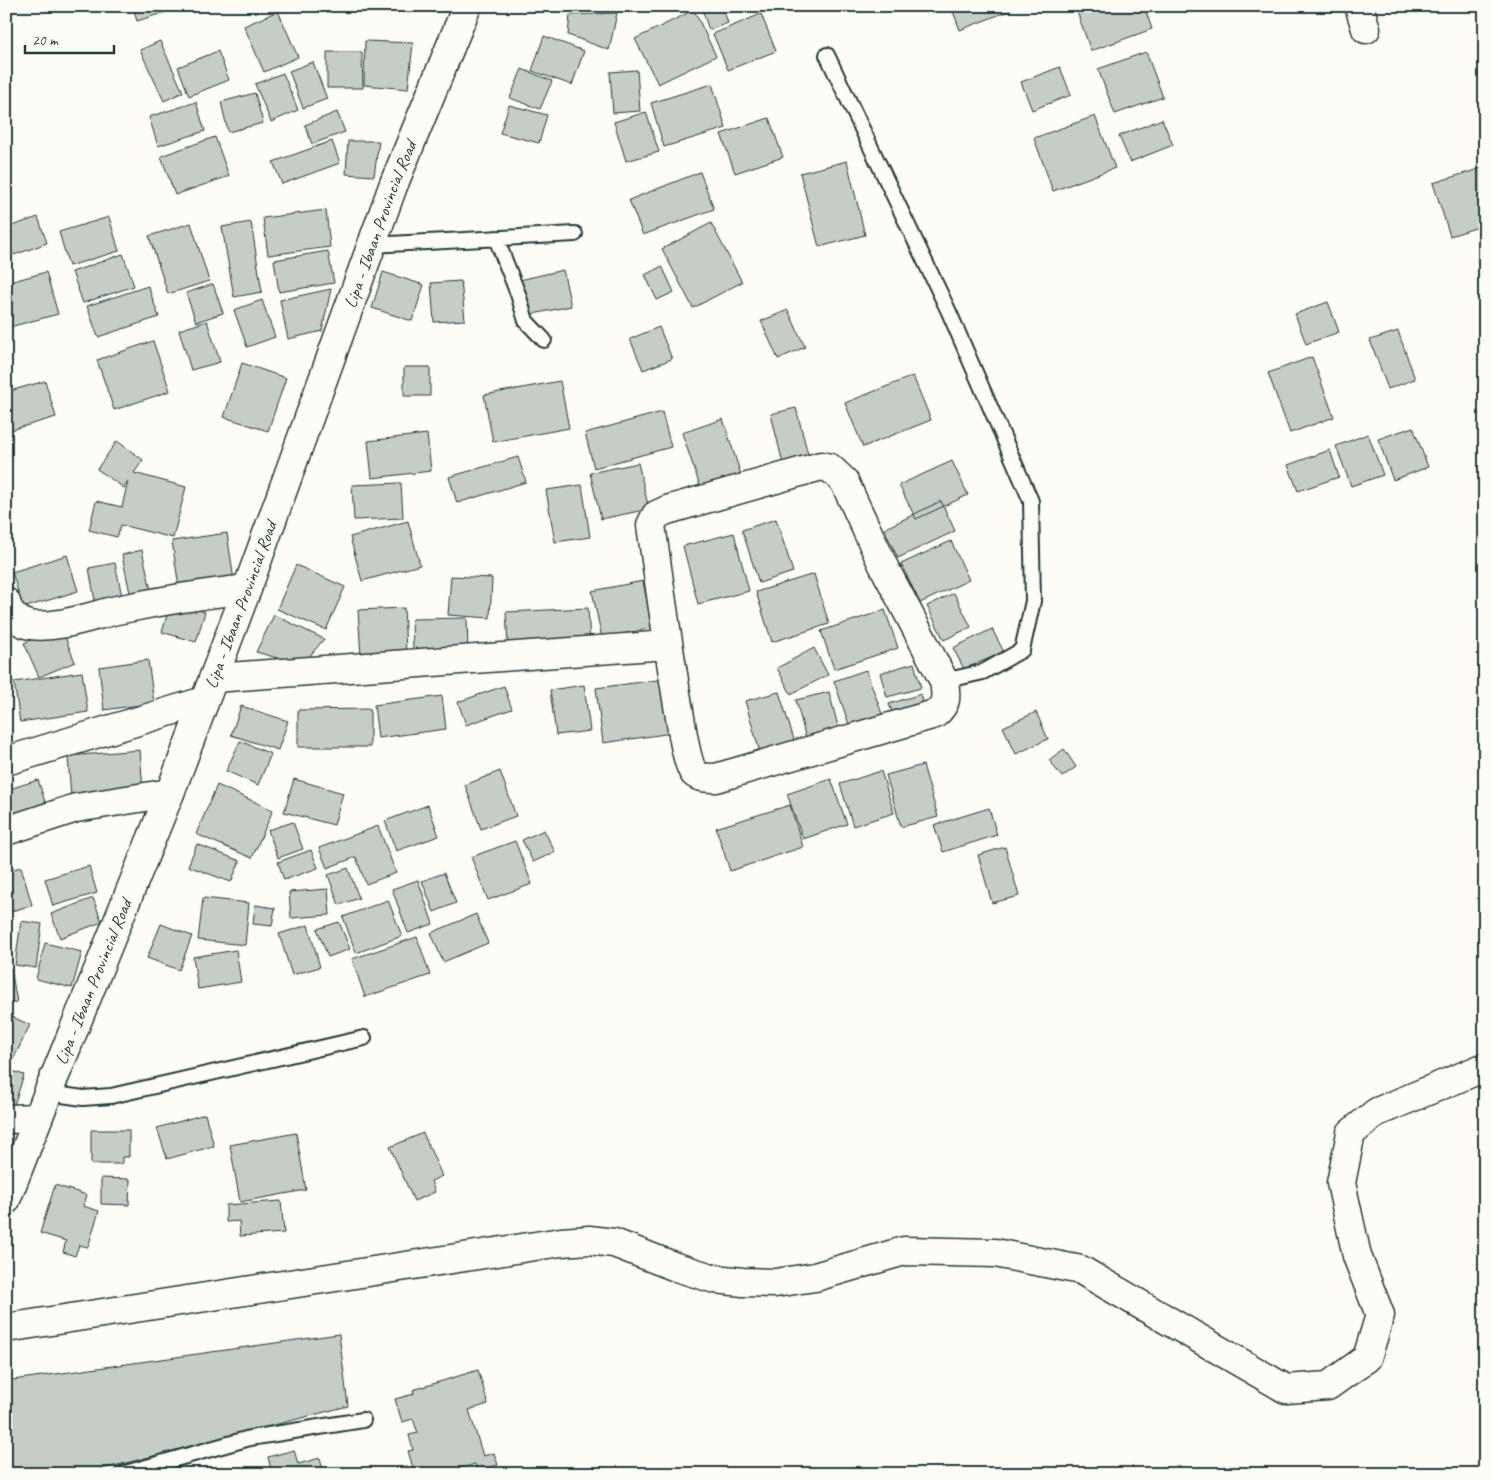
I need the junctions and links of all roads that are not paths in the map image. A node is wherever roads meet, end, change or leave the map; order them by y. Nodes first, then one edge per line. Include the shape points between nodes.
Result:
1 (468, 6) edge
2 (827, 54) dead end
3 (575, 234) dead end
4 (496, 238) junction
5 (371, 245) junction
6 (544, 340) dead end
7 (247, 589) junction
8 (6, 602) edge
9 (667, 646) junction
10 (944, 681) junction
11 (209, 690) junction
12 (6, 761) edge
13 (170, 793) junction
14 (6, 830) edge
15 (364, 1038) dead end
16 (1485, 1067) edge
17 (48, 1093) junction
18 (38, 1118) junction
19 (6, 1119) edge
20 (6, 1200) edge
21 (6, 1328) edge
22 (363, 1420) dead end
23 (122, 1474) edge

1 - 5 street, Lipa - Ibaan Provincial Road
2 - 10 lane via 949,312 1031,501 1033,601 1022,650 983,672
3 - 4 lane
4 - 5 lane
4 - 6 lane via 526,321
5 - 7 street, Lipa - Ibaan Provincial Road
7 - 8 street via 149,604 60,624 29,625 15,618
7 - 11 street, Lipa - Ibaan Provincial Road
9 - 10 street via 683,737 694,773 703,777 716,778 935,714 944,706
9 - 10 street via 651,525 656,514 821,466 830,468 844,481
9 - 11 street
11 - 12 street
11 - 13 street, Lipa - Ibaan Provincial Road
13 - 14 street via 76,808
13 - 17 street, Lipa - Ibaan Provincial Road
15 - 17 lane via 112,1096 83,1098
16 - 21 street via 1376,1112 1351,1133 1341,1183 1357,1256 1380,1315 1367,1358 1328,1386 1286,1389 1081,1270 995,1252 904,1251 815,1277 775,1283 715,1278 614,1243 589,1240 561,1242
17 - 18 street, Lipa - Ibaan Provincial Road
18 - 19 street
18 - 20 street, Lipa - Ibaan Provincial Road
22 - 23 lane via 250,1438

